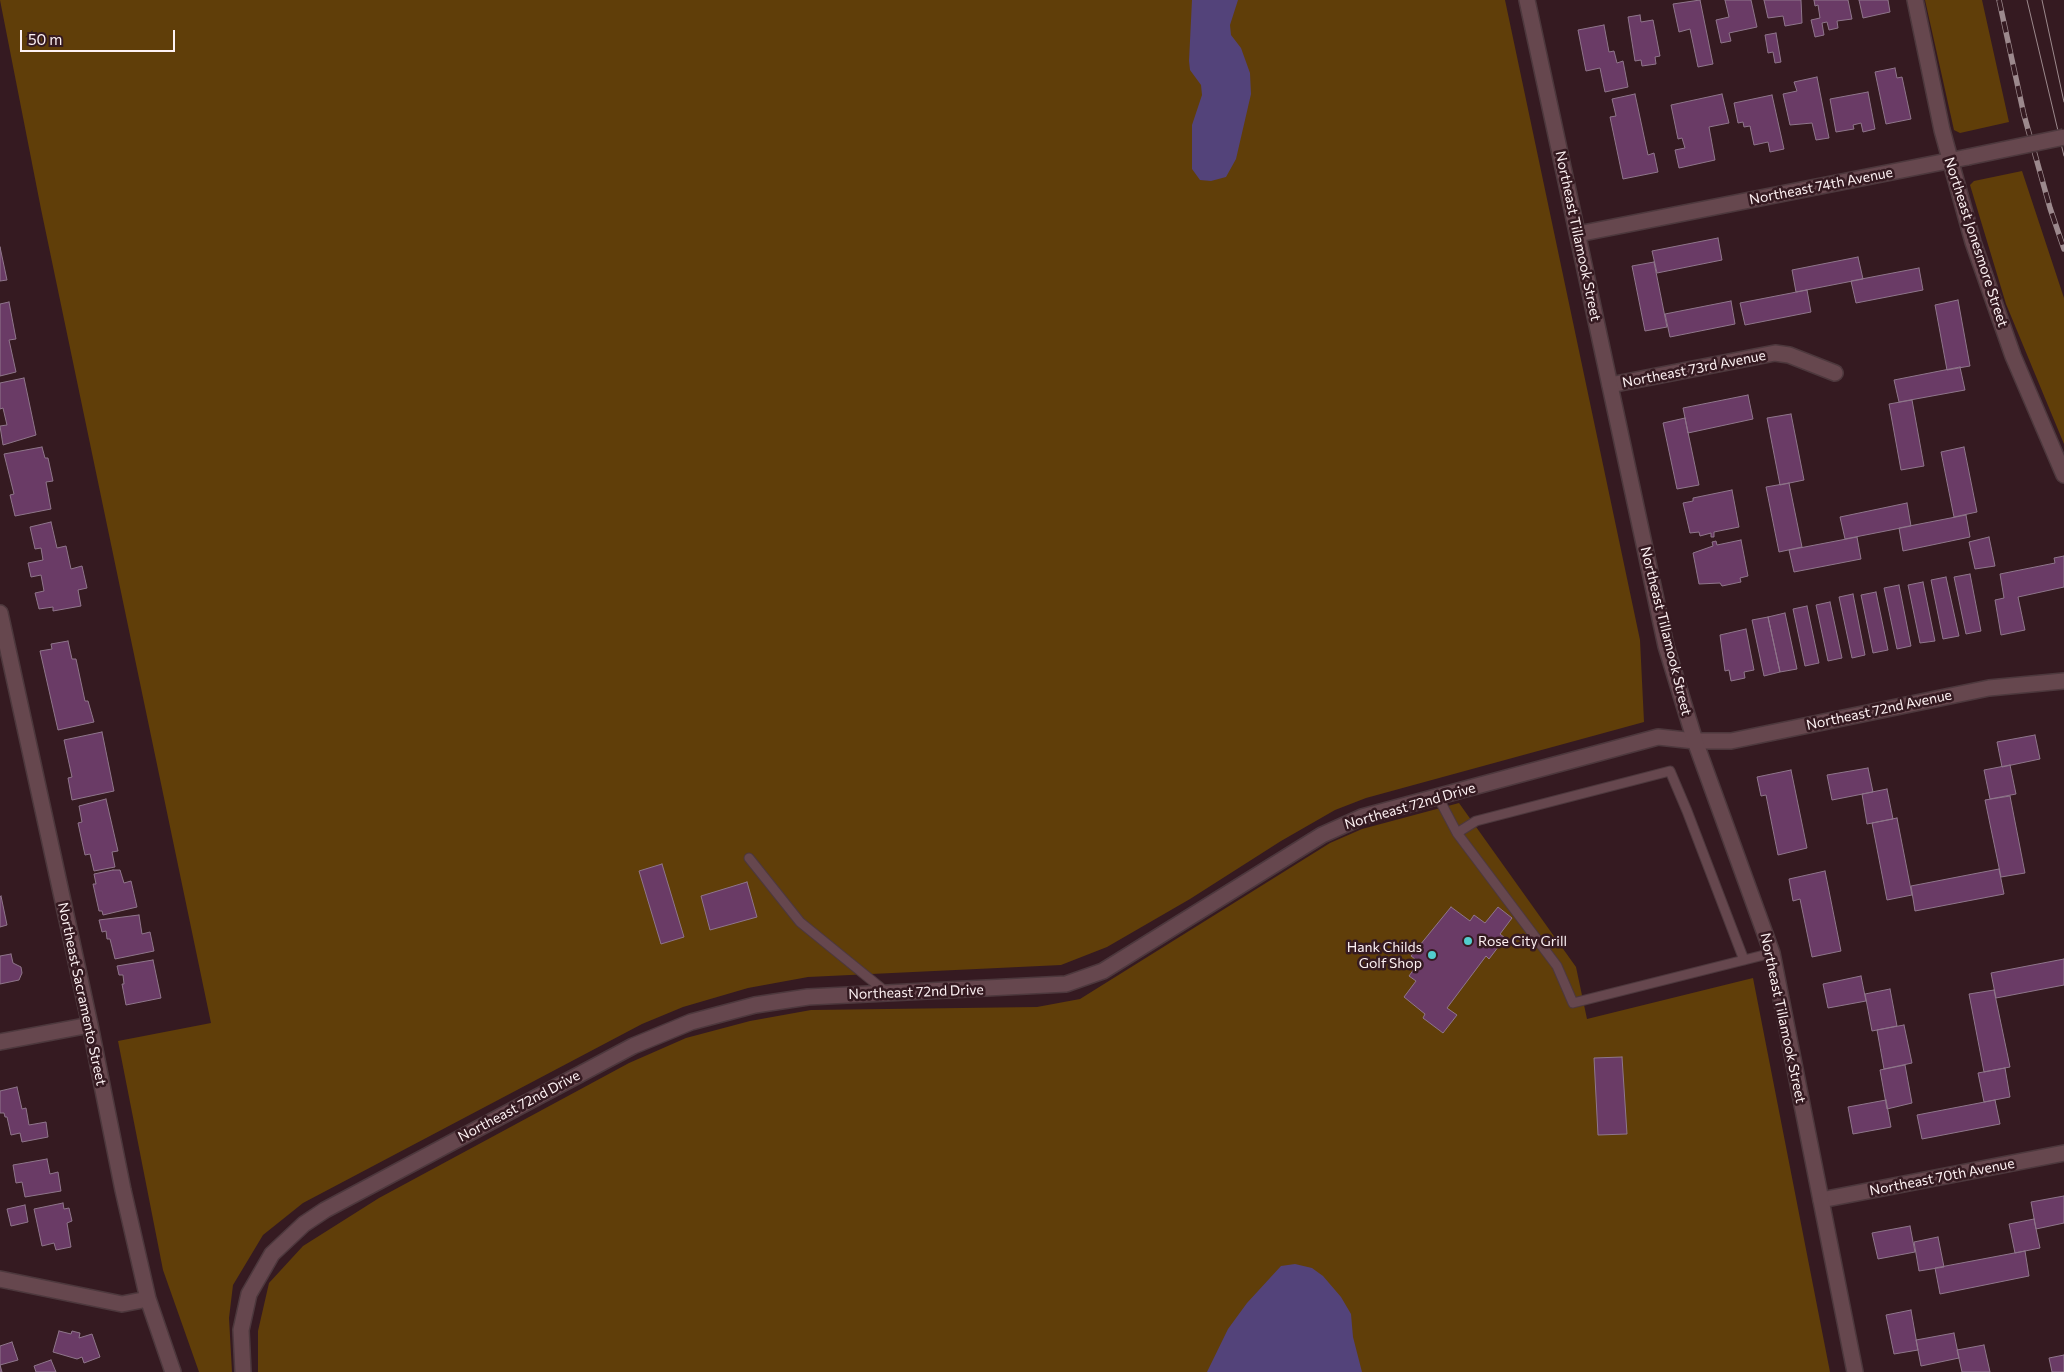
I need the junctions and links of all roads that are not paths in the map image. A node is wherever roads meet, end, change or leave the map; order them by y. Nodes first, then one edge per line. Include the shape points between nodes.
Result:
1 (1527, 0) edge
2 (1915, 0) edge
3 (2064, 137) edge
4 (1949, 161) junction
5 (1578, 234) junction
6 (1835, 372) dead end
7 (1610, 385) junction
8 (2064, 475) edge
9 (0, 613) edge
10 (2064, 681) edge
11 (1695, 741) junction
12 (1438, 797) junction
13 (1457, 833) junction
14 (749, 858) dead end
15 (1772, 954) junction
16 (1744, 960) junction
17 (887, 992) junction
18 (90, 1025) junction
19 (0, 1042) edge
20 (2064, 1152) edge
21 (1821, 1200) junction
22 (0, 1279) edge
23 (148, 1299) junction
24 (173, 1372) edge
25 (243, 1372) edge
26 (1854, 1372) edge

1 - 5 street, Northeast Tillamook Street
2 - 4 street, Northeast Jonesmore Street
3 - 4 street, Northeast 74th Avenue, bridge
4 - 5 street, Northeast 74th Avenue
4 - 8 street, Northeast Jonesmore Street via 1993,302
5 - 7 street, Northeast Tillamook Street
6 - 7 street, Northeast 73rd Avenue via 1775,353
7 - 11 street, Northeast Tillamook Street via 1666,646
9 - 18 street, Northeast Sacramento Street
10 - 11 street, Northeast 72nd Avenue via 1989,688 1731,741
11 - 12 street, Northeast 72nd Drive via 1658,737
11 - 15 street, Northeast Tillamook Street
12 - 13 lane
12 - 17 street, Northeast 72nd Drive via 1362,817 1322,835 1120,961 1082,979 1039,987
13 - 16 lane via 1557,966 1573,1003
13 - 16 lane via 1476,821 1670,771
14 - 17 lane via 800,922
15 - 16 lane
15 - 21 street, Northeast Tillamook Street
17 - 25 street, Northeast 72nd Drive via 808,997 755,1005 664,1032 325,1210 272,1254 252,1288 241,1330
18 - 19 street
18 - 23 street, Northeast Sacramento Street
20 - 21 street, Northeast 70th Avenue
21 - 26 street, Northeast Tillamook Street
22 - 23 street via 122,1304
23 - 24 street, Northeast Sacramento Street

